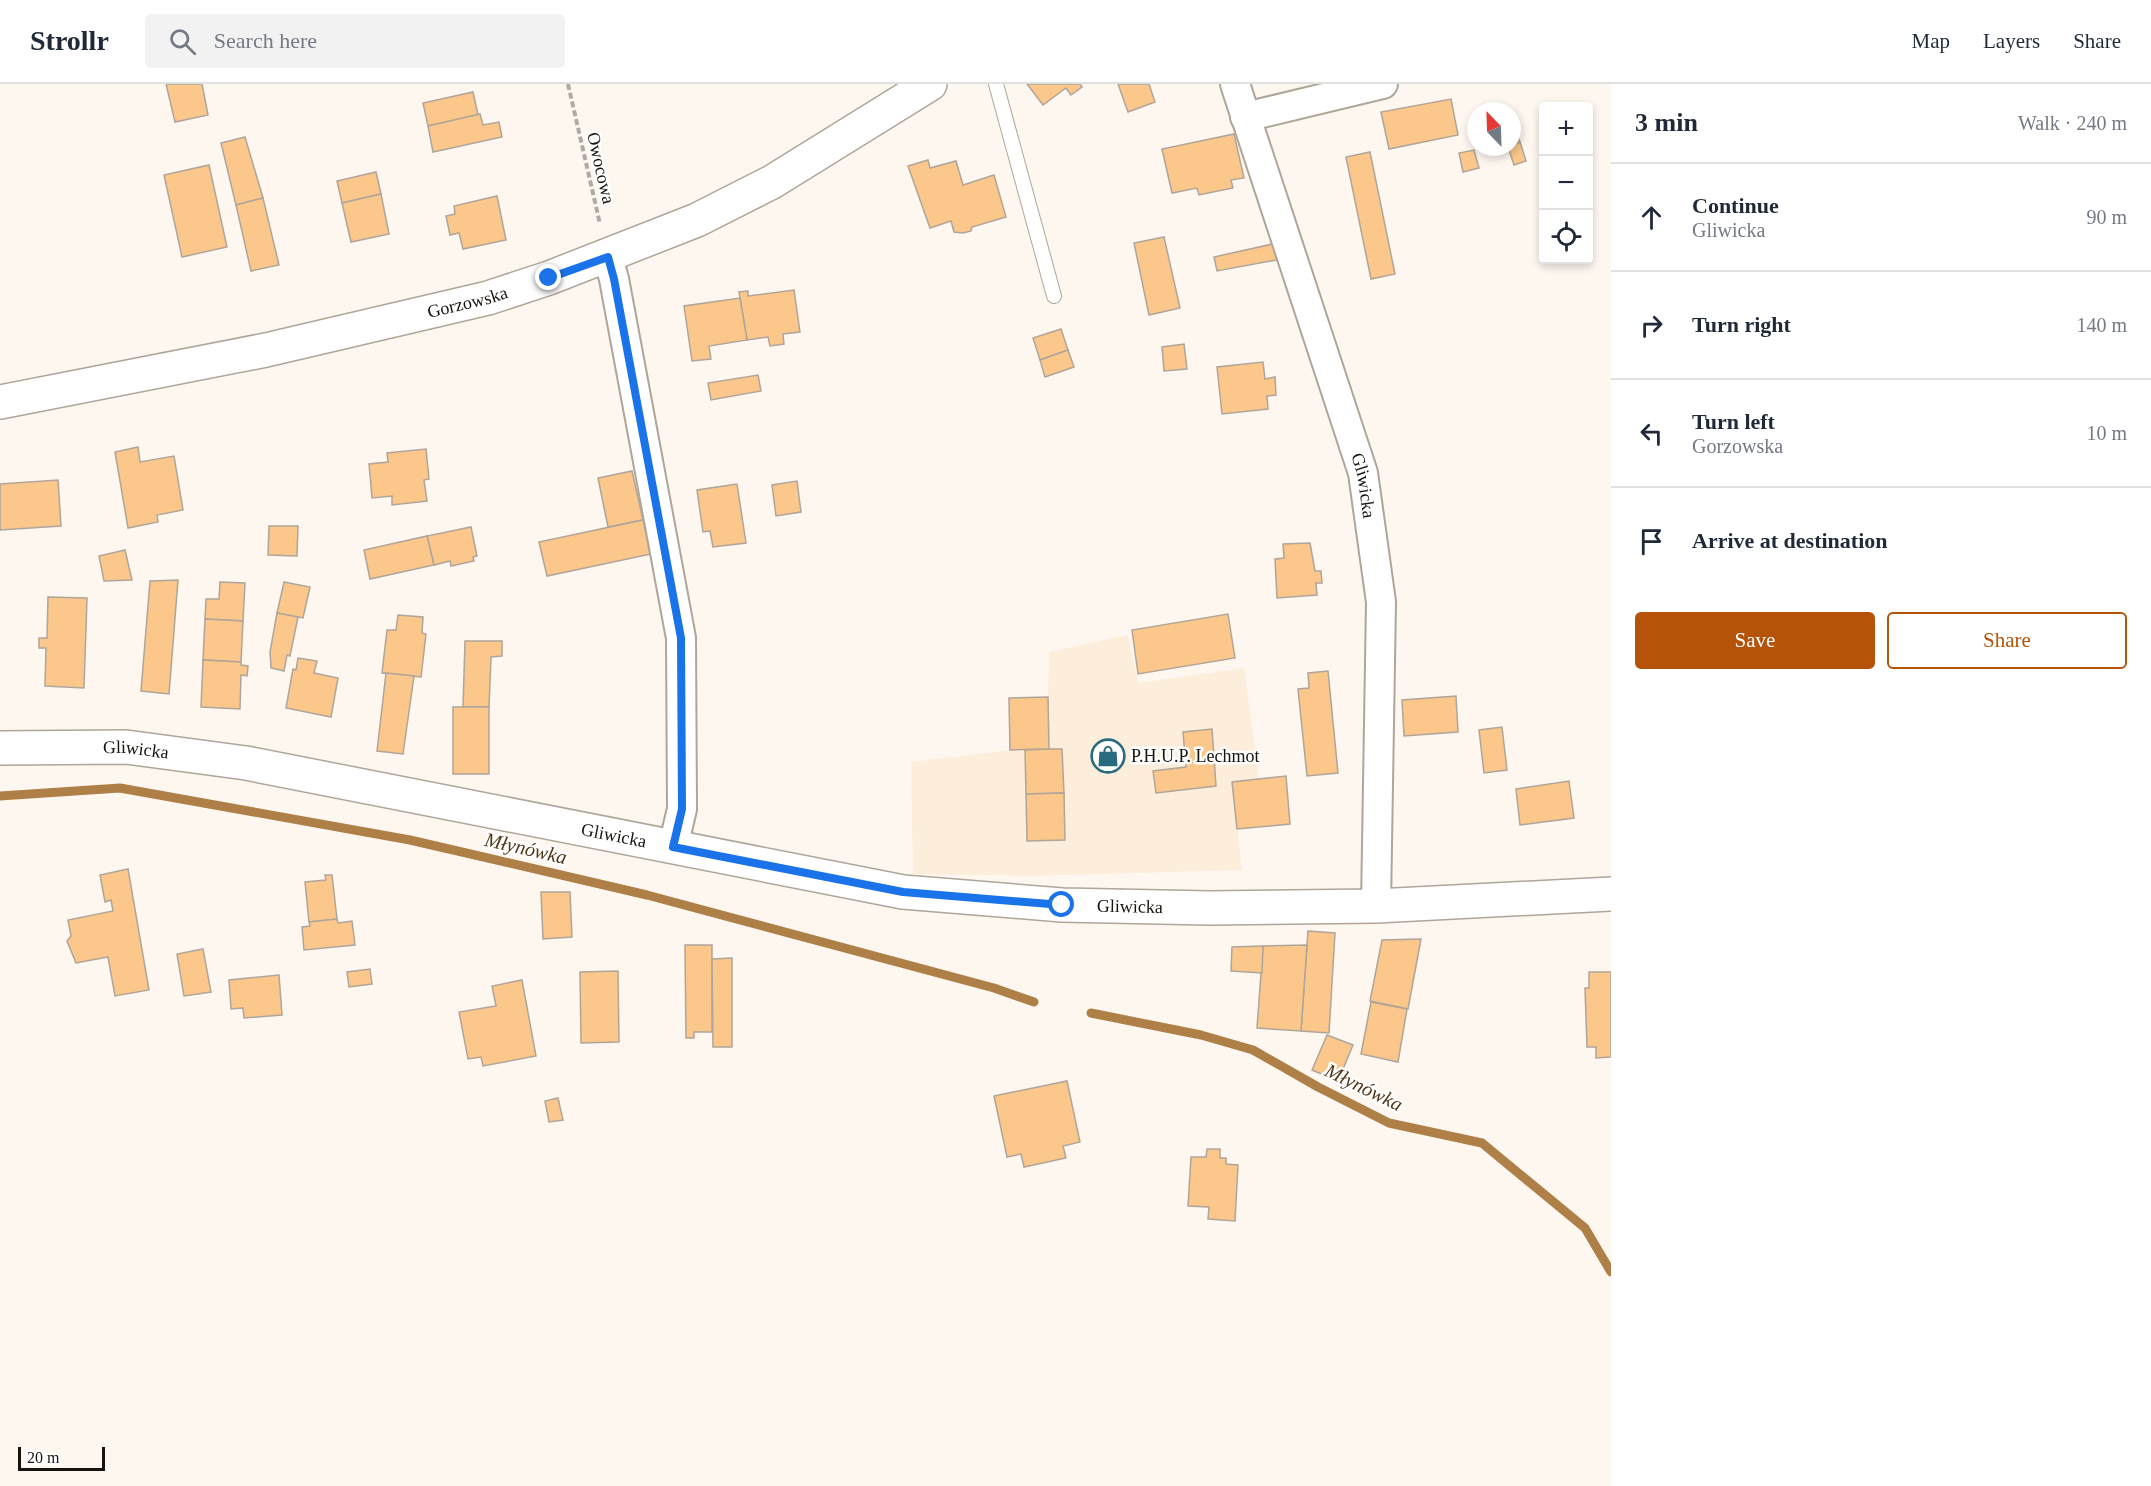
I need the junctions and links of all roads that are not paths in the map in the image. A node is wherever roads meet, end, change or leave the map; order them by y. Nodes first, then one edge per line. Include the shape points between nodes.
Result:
1 (930, 84) edge
2 (996, 84) edge
3 (1235, 84) edge
4 (1383, 84) edge
5 (1245, 117) junction
6 (608, 257) junction
7 (1054, 296) dead end
8 (0, 402) edge
9 (0, 748) edge
10 (673, 847) junction
11 (1611, 894) edge
12 (1376, 906) junction

1 - 6 street, Gorzowska via 772,182 697,220
2 - 7 lane
3 - 5 street, Gliwicka
4 - 5 street
5 - 12 street, Gliwicka via 1363,474 1376,550 1381,602
6 - 8 street, Gorzowska via 488,298 266,350
6 - 10 street via 681,638 682,809
9 - 10 street, Gliwicka via 153,749 246,763
10 - 12 street, Gliwicka via 903,892 1062,905
11 - 12 street, Gliwicka

